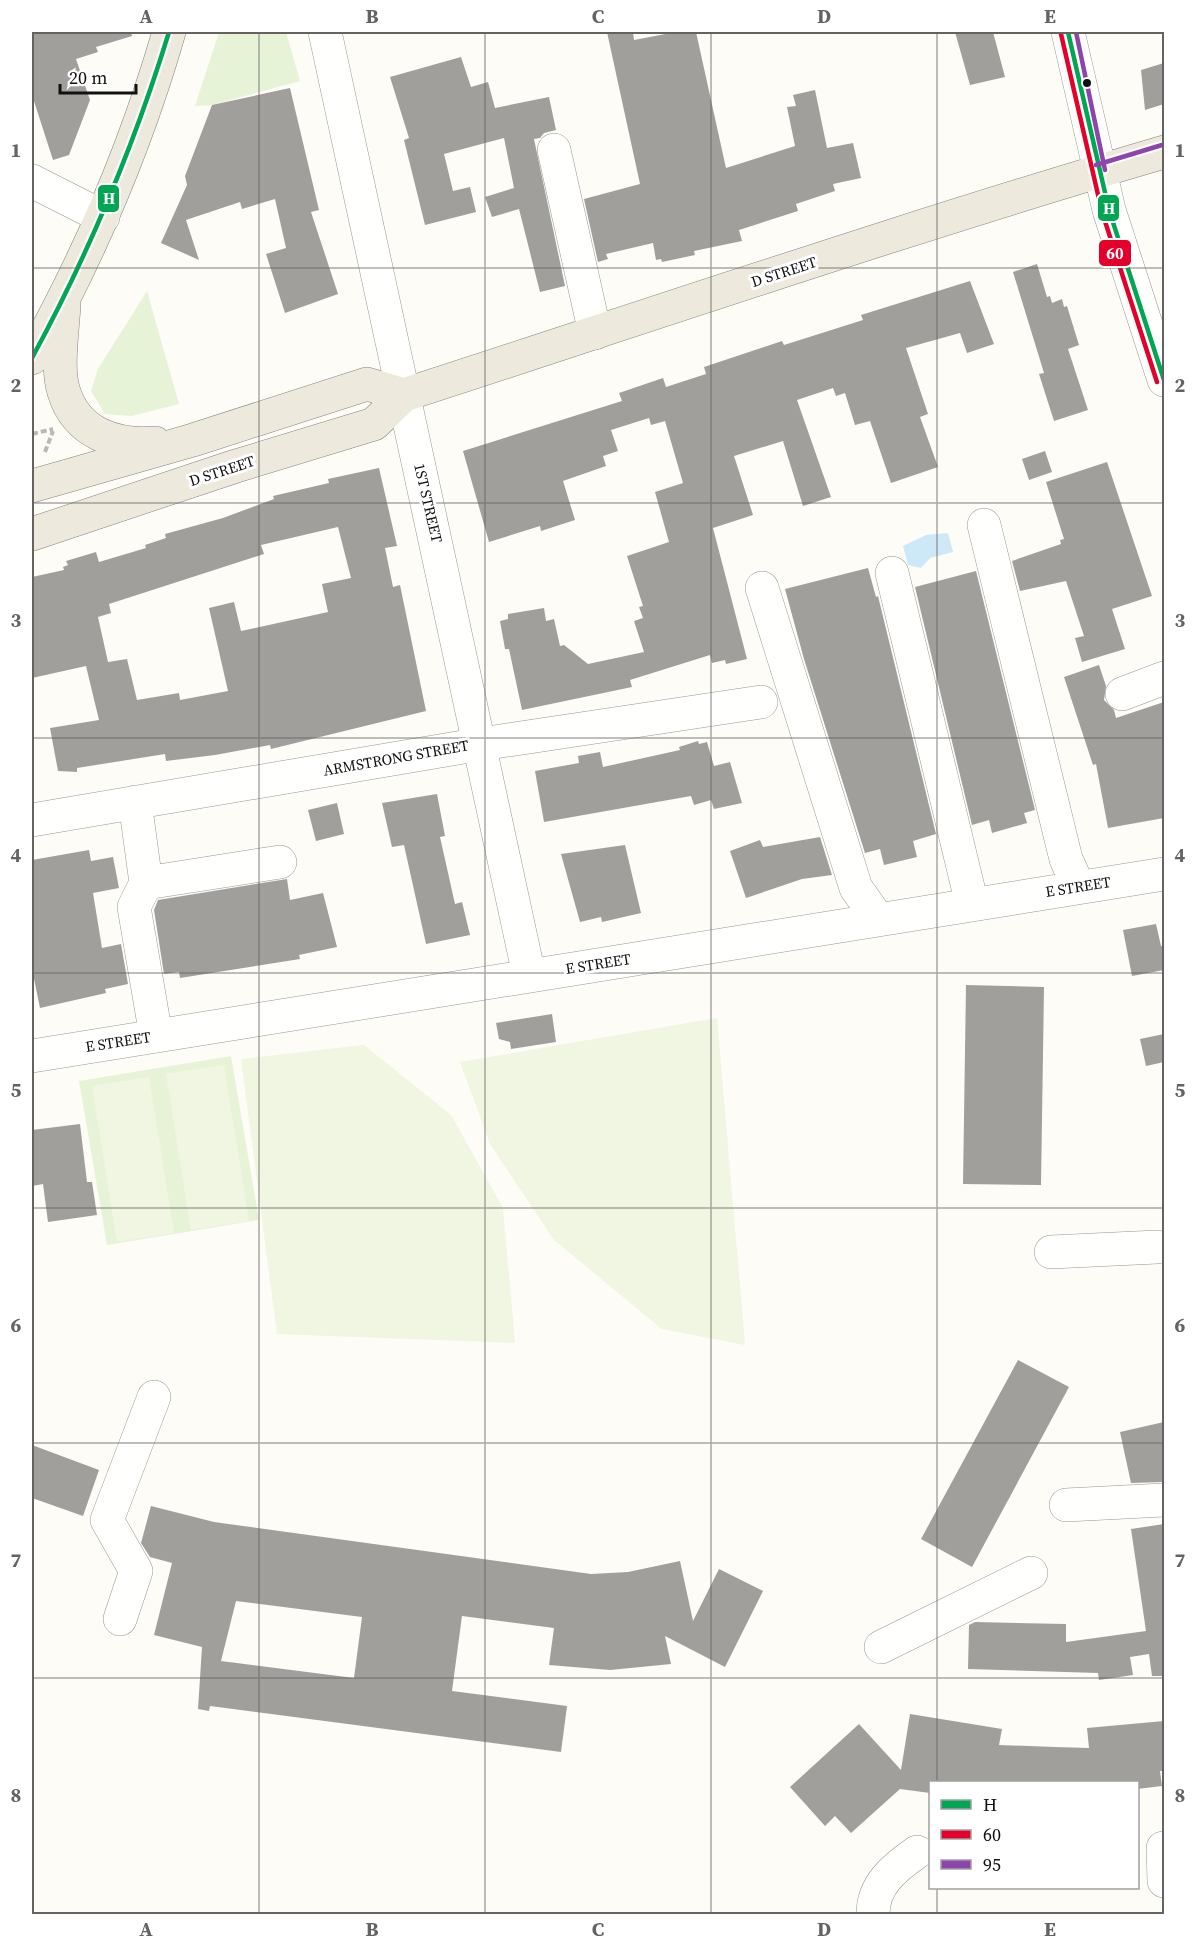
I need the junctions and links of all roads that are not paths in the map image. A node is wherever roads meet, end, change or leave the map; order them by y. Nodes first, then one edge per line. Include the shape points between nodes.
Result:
1 (169, 32) edge
2 (325, 32) edge
3 (1068, 32) edge
4 (554, 150) dead end
5 (1164, 152) edge
6 (1098, 171) junction
7 (32, 181) edge
8 (103, 217) junction
9 (64, 297) junction
10 (595, 333) junction
11 (32, 357) edge
12 (1162, 366) edge
13 (404, 394) junction
14 (193, 440) junction
15 (32, 486) edge
16 (984, 525) dead end
17 (32, 534) edge
18 (892, 573) dead end
19 (762, 588) dead end
20 (1164, 678) edge
21 (1122, 693) dead end
22 (761, 702) dead end
23 (481, 744) junction
24 (135, 802) junction
25 (32, 820) edge
26 (280, 862) dead end
27 (1164, 874) edge
28 (146, 883) junction
29 (1078, 886) junction
30 (972, 904) junction
31 (878, 920) junction
32 (529, 975) junction
33 (156, 1036) junction
34 (32, 1056) edge
35 (1157, 1247) dead end
36 (1051, 1252) dead end
37 (154, 1397) dead end
38 (1164, 1500) edge
39 (1066, 1505) dead end
40 (1030, 1573) dead end
41 (120, 1619) dead end
42 (881, 1647) dead end
43 (1163, 1848) dead end
44 (917, 1852) dead end
45 (1164, 1881) edge
46 (873, 1914) edge

1 - 8 main road
2 - 13 street, 1ST STREET
3 - 6 street
4 - 10 street
5 - 6 main road, D STREET
6 - 10 main road, D STREET
6 - 12 street
7 - 8 street
8 - 9 main road
9 - 11 main road
9 - 14 main road via 63,392 81,424 95,434 134,445
10 - 13 main road, D STREET
13 - 14 main road via 367,384
13 - 17 main road, D STREET via 374,424
13 - 23 street, 1ST STREET
14 - 15 main road
16 - 29 street via 1066,859
18 - 30 street
19 - 31 street via 856,888
20 - 21 street
22 - 23 street, ARMSTRONG STREET
23 - 24 street, ARMSTRONG STREET
23 - 32 street, 1ST STREET
24 - 25 street, ARMSTRONG STREET
24 - 28 street
26 - 28 street
27 - 29 street, E STREET
28 - 33 street via 134,907
29 - 30 street, E STREET
30 - 31 street, E STREET
31 - 32 street, E STREET
32 - 33 street, E STREET
33 - 34 street, E STREET
35 - 36 street
37 - 41 street via 107,1520 136,1571
38 - 39 street
40 - 42 street
43 - 45 street
44 - 46 street via 892,1869 873,1898

